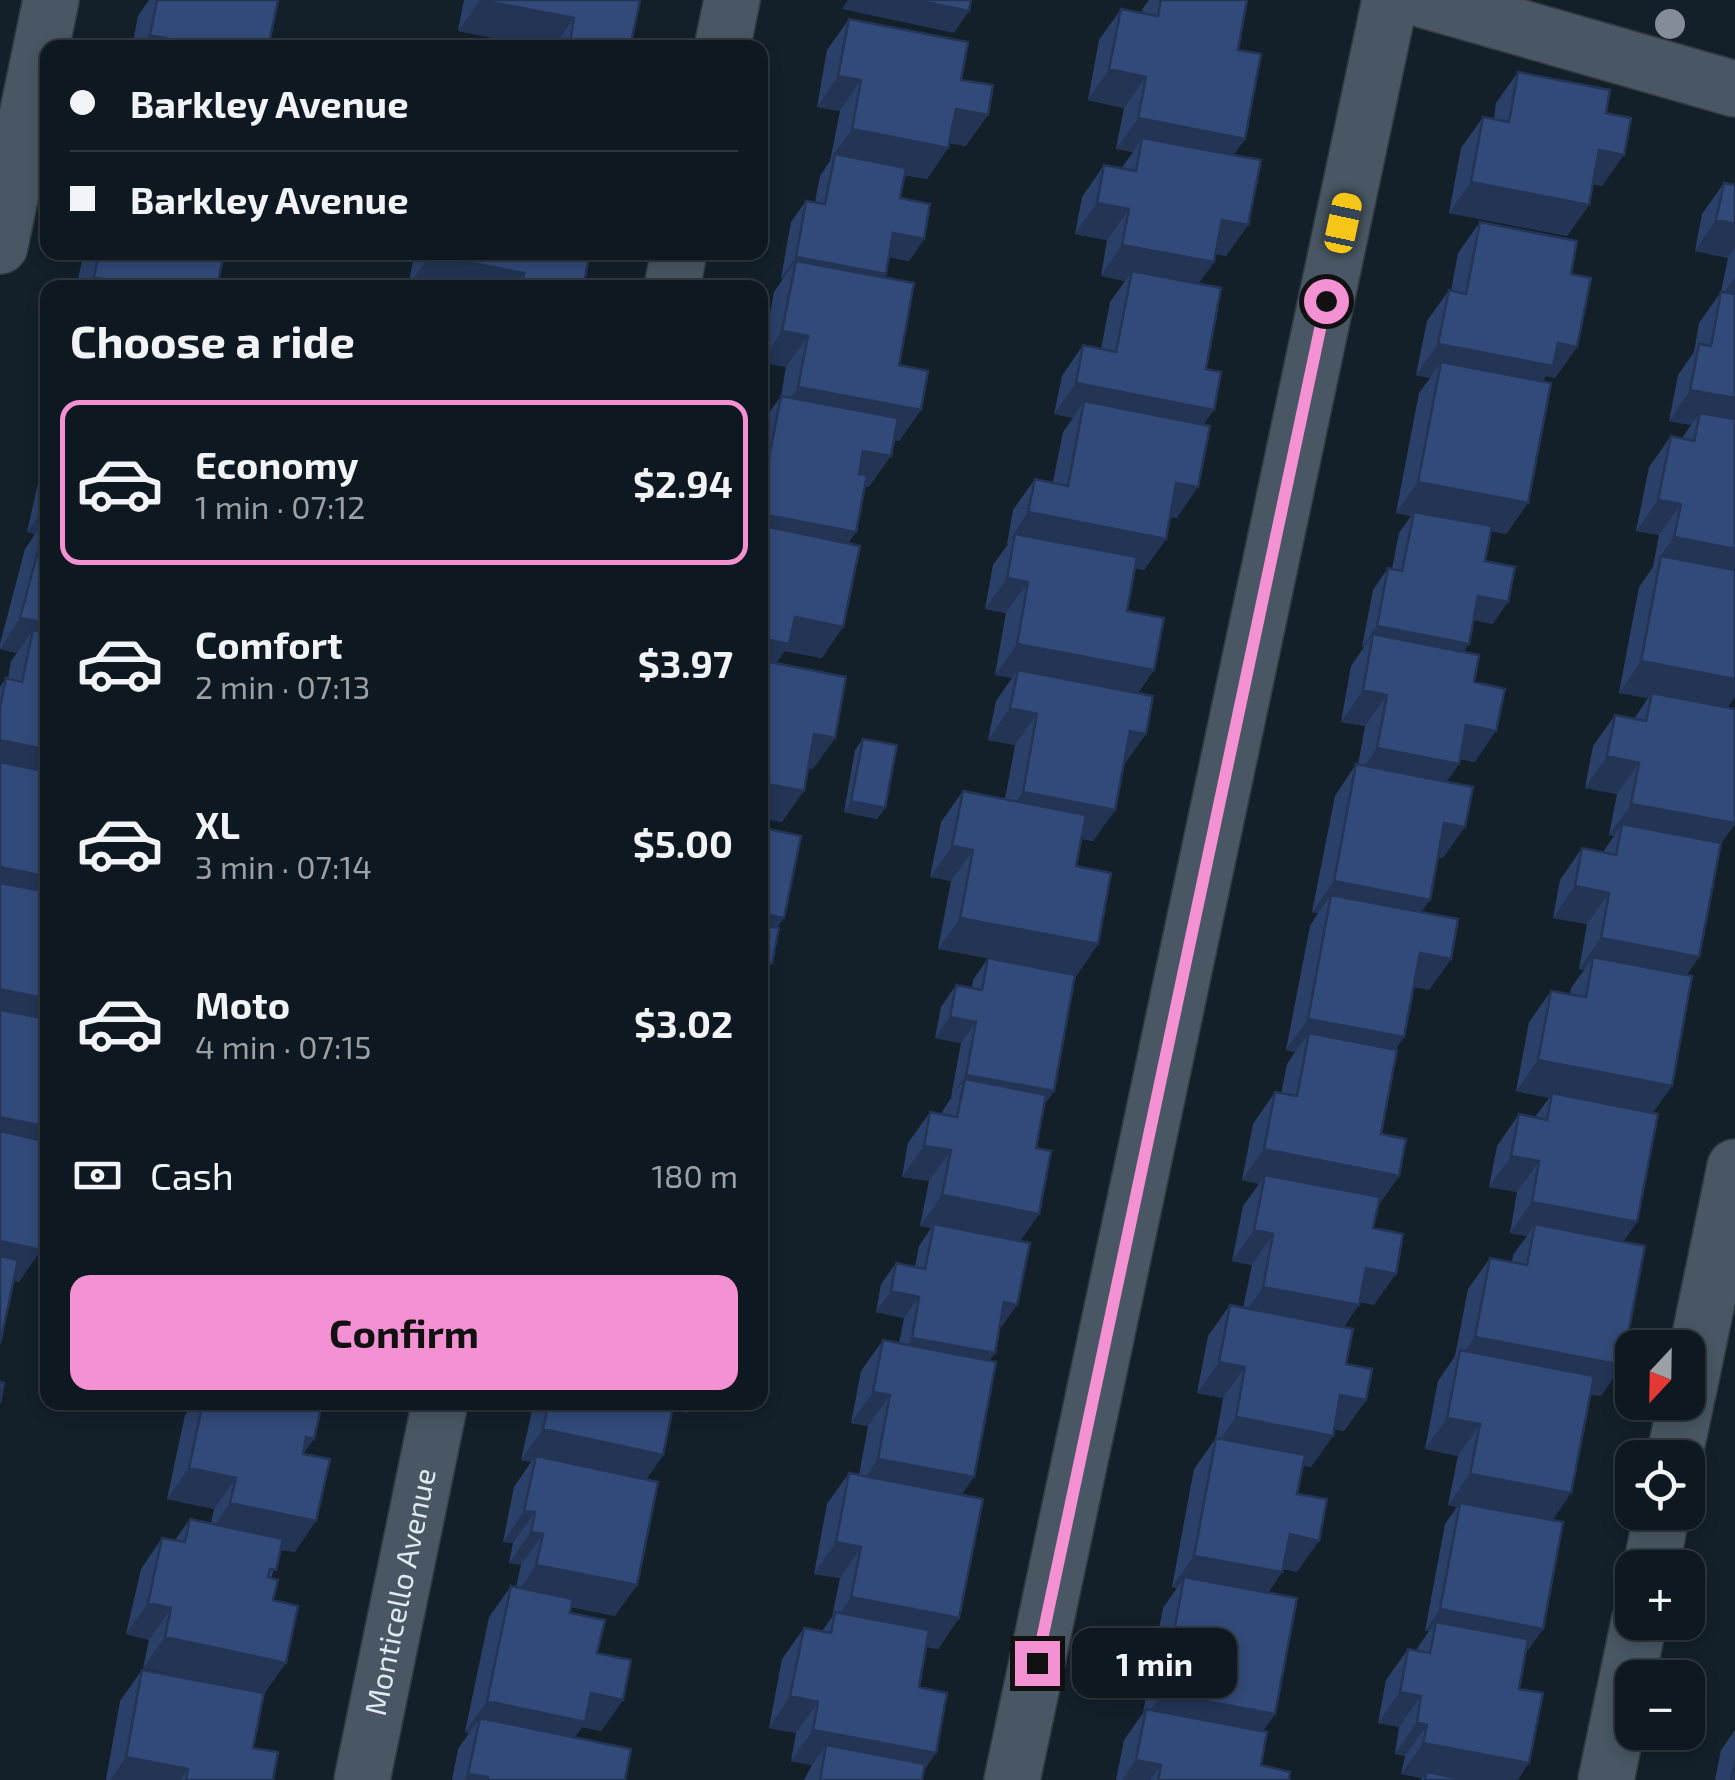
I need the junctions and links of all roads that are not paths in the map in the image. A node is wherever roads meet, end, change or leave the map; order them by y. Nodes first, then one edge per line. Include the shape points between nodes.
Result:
1 (51, 0) edge
2 (732, 0) edge
3 (1390, 0) edge
4 (1424, 0) edge
5 (43, 40) edge
6 (724, 40) edge
7 (40, 53) edge
8 (1735, 88) edge
9 (0, 246) edge
10 (1735, 1167) edge
11 (1701, 1330) edge
12 (438, 1410) edge
13 (1635, 1640) edge
14 (362, 1780) edge
15 (1012, 1780) edge
16 (1606, 1780) edge

1 - 5 street
2 - 6 street
3 - 15 street
4 - 8 street
7 - 9 street
10 - 11 street
12 - 14 street, Monticello Avenue
13 - 16 street

